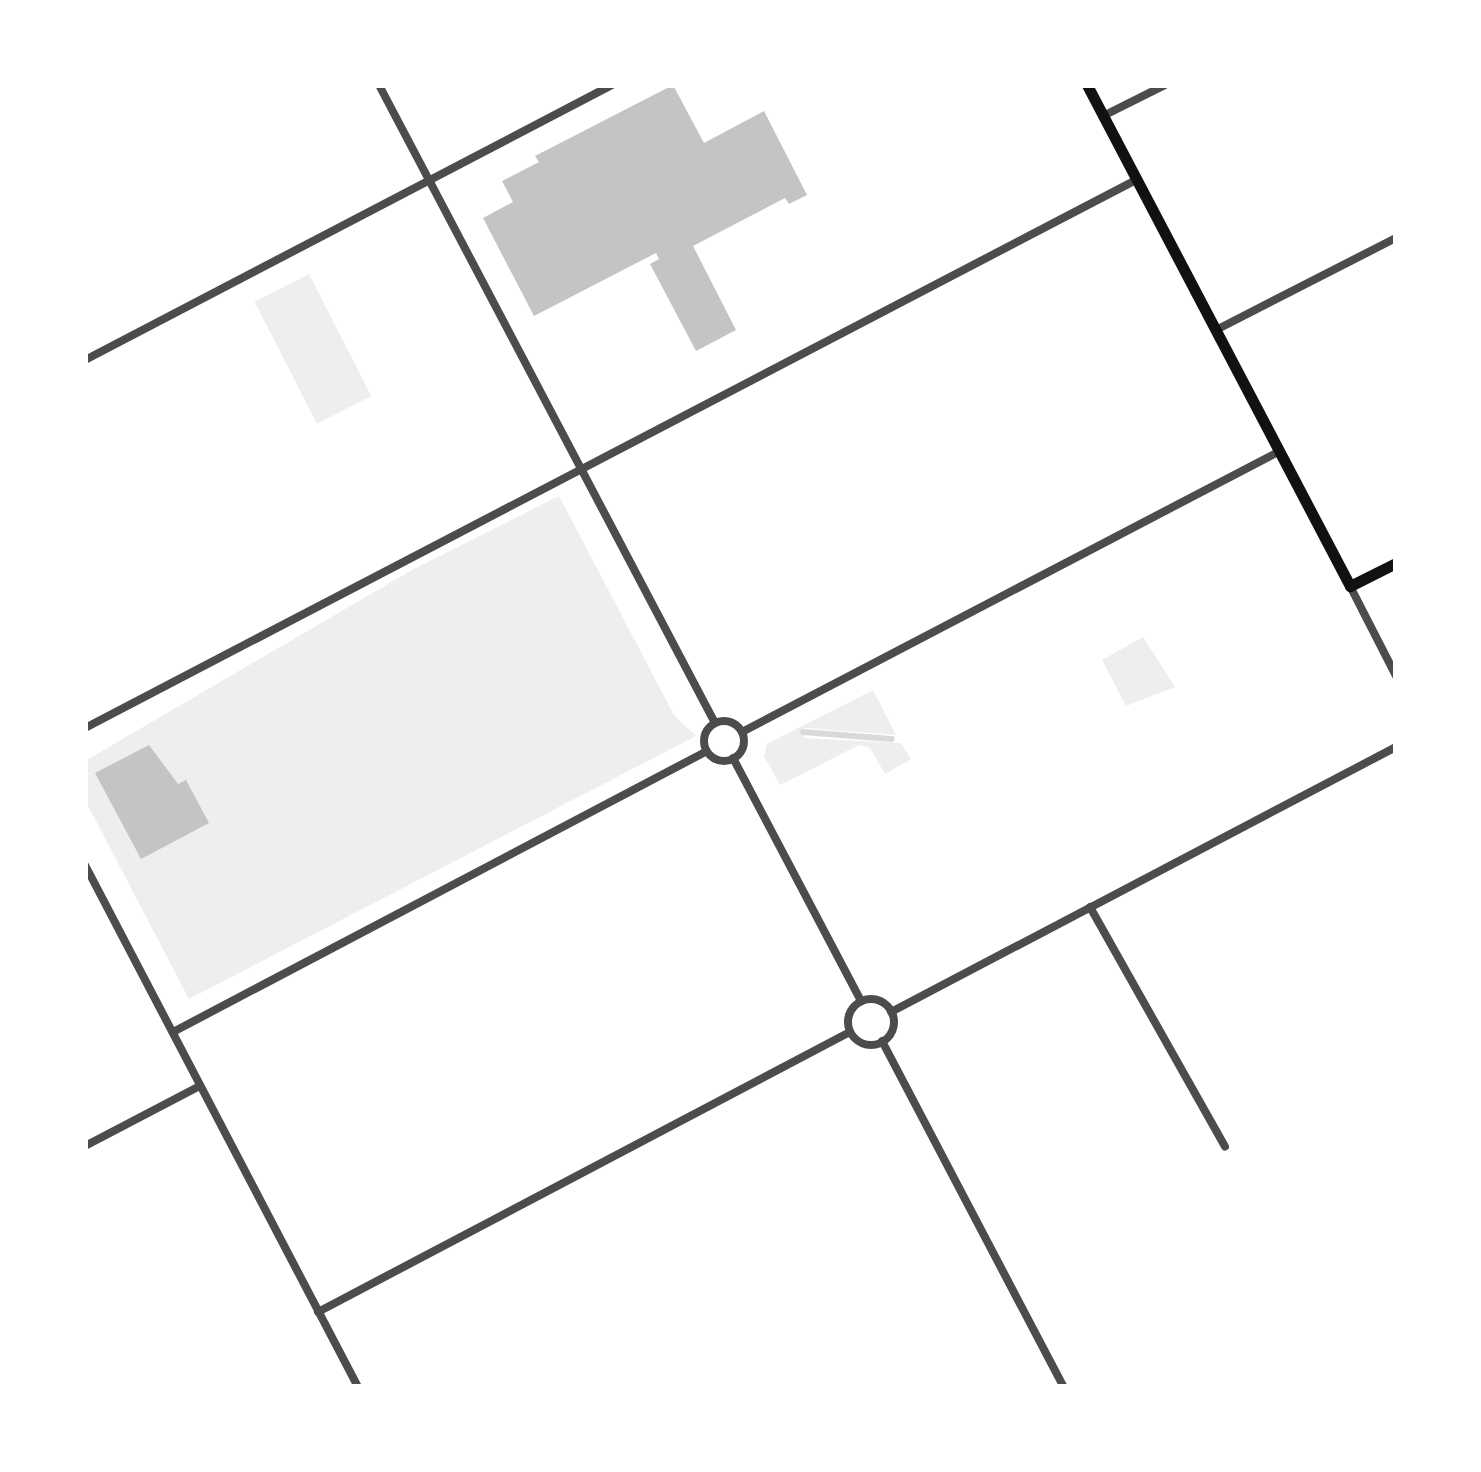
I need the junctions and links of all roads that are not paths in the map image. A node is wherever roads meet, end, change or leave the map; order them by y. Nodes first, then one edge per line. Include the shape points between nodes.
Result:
1 (378, 85) edge
2 (612, 85) edge
3 (1087, 85) edge
4 (1165, 85) edge
5 (1103, 116) junction
6 (1136, 180) junction
7 (428, 181) junction
8 (1396, 238) edge
9 (1216, 330) junction
10 (85, 360) edge
11 (1280, 452) junction
12 (582, 469) junction
13 (1396, 563) edge
14 (1350, 586) junction
15 (1396, 676) edge
16 (715, 723) junction
17 (85, 728) edge
18 (742, 732) junction
19 (1396, 747) edge
20 (707, 750) junction
21 (733, 758) junction
22 (85, 865) edge
23 (1090, 907) junction
24 (861, 1000) junction
25 (891, 1012) junction
26 (172, 1032) junction
27 (850, 1032) junction
28 (882, 1042) junction
29 (200, 1086) junction
30 (85, 1146) edge
31 (1225, 1147) dead end
32 (318, 1312) junction
33 (358, 1387) edge
34 (1064, 1387) edge

1 - 7 street
2 - 7 street
3 - 5 main road
4 - 5 street
5 - 6 main road
6 - 9 main road
6 - 12 street
7 - 10 street
7 - 12 street
8 - 9 street
9 - 11 main road
11 - 14 main road
11 - 18 street
12 - 16 street
12 - 17 street
13 - 14 main road
14 - 15 street
16 - 18 street via 728,721
16 - 20 street via 706,732
18 - 21 street via 744,744
19 - 23 street
20 - 21 street via 721,760
20 - 26 street
21 - 24 street
22 - 26 street
23 - 25 street
23 - 31 street
24 - 25 street via 882,1002
24 - 27 street via 850,1010
25 - 28 street via 894,1025
26 - 29 street
27 - 28 street via 868,1044
27 - 32 street
28 - 34 street
29 - 30 street
29 - 32 street
32 - 33 street

